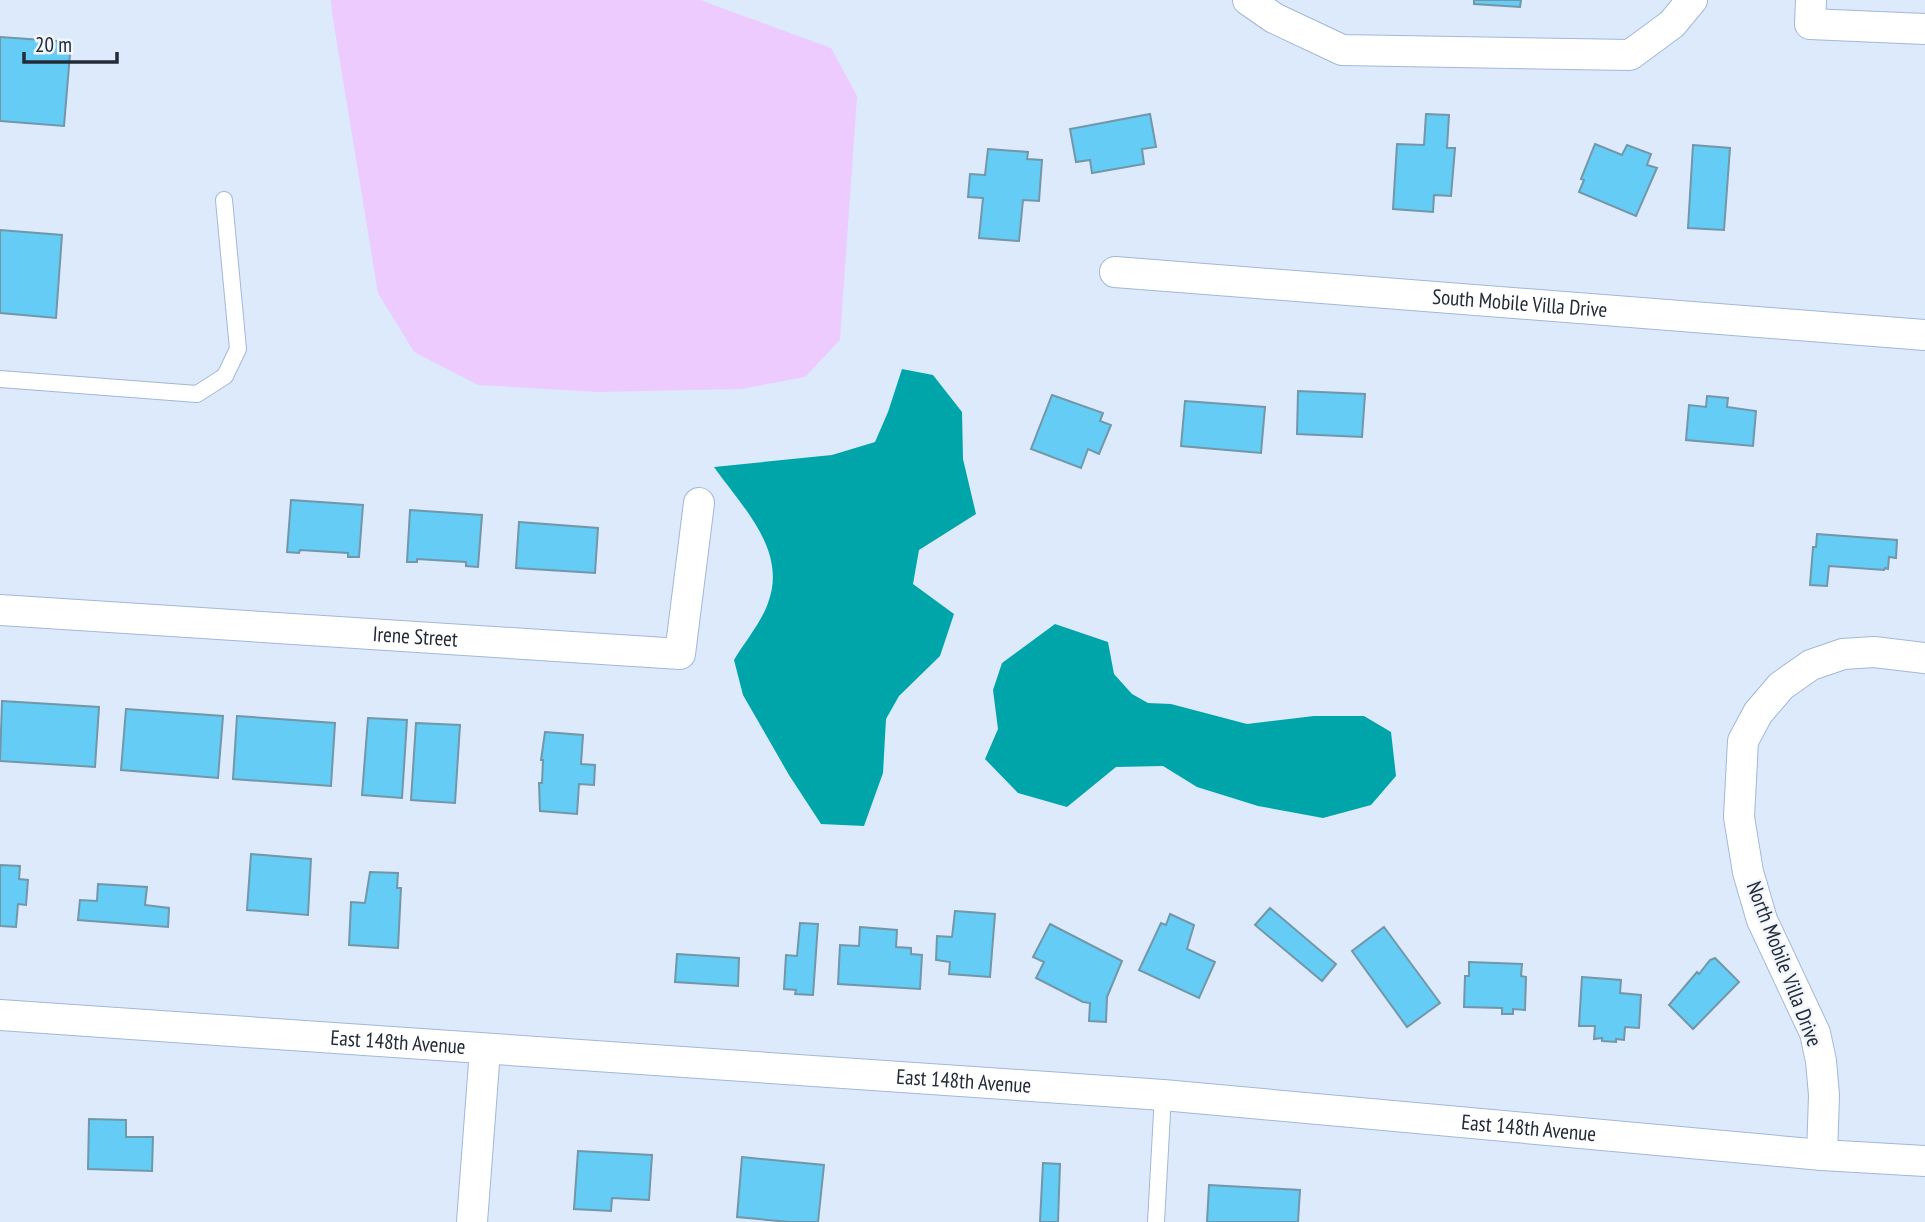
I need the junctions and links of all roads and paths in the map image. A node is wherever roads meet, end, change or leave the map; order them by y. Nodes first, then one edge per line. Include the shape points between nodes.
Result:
1 (1248, 0) edge
2 (1692, 0) edge
3 (1811, 0) edge
4 (1925, 29) edge
5 (224, 200) dead end
6 (1115, 272) dead end
7 (1925, 335) edge
8 (0, 379) edge
9 (699, 503) dead end
10 (0, 610) edge
11 (1925, 658) edge
12 (0, 1015) edge
13 (485, 1050) junction
14 (1163, 1095) junction
15 (1822, 1155) junction
16 (1925, 1161) edge
17 (472, 1222) edge
18 (1156, 1222) edge

1 - 2 street via 1274,18 1342,50 1630,55 1672,24
3 - 4 street via 1810,24
5 - 8 lane via 238,349 225,376 197,394
6 - 7 street, South Mobile Villa Drive
9 - 10 street, Irene Street via 680,654
11 - 15 street, North Mobile Villa Drive via 1874,652 1843,654 1811,665 1782,686 1758,713 1743,741 1739,817 1748,872 1762,920 1815,1033 1824,1095
12 - 13 street, East 148th Avenue
13 - 14 street, East 148th Avenue
13 - 17 street
14 - 15 street, East 148th Avenue
14 - 18 lane
15 - 16 street, East 148th Avenue

